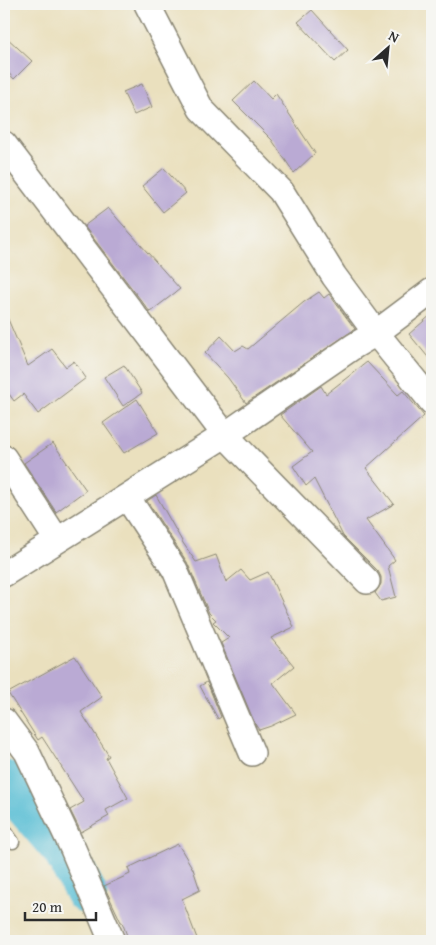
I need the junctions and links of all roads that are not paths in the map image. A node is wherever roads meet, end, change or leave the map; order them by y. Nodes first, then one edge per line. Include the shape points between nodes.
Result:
1 (147, 4) edge
2 (4, 144) edge
3 (432, 291) edge
4 (376, 334) junction
5 (432, 402) edge
6 (225, 435) junction
7 (4, 458) edge
8 (127, 497) junction
9 (57, 540) junction
10 (4, 574) edge
11 (367, 582) dead end
12 (4, 721) edge
13 (252, 753) dead end
14 (4, 829) edge
15 (12, 842) dead end
16 (112, 941) edge

1 - 4 street via 201,109 281,191 334,276
2 - 6 street
3 - 4 street
4 - 5 street
4 - 6 street
6 - 8 street
6 - 11 street
7 - 9 street
8 - 9 street
8 - 13 street via 175,570
9 - 10 street
12 - 16 street via 27,752
14 - 15 lane

